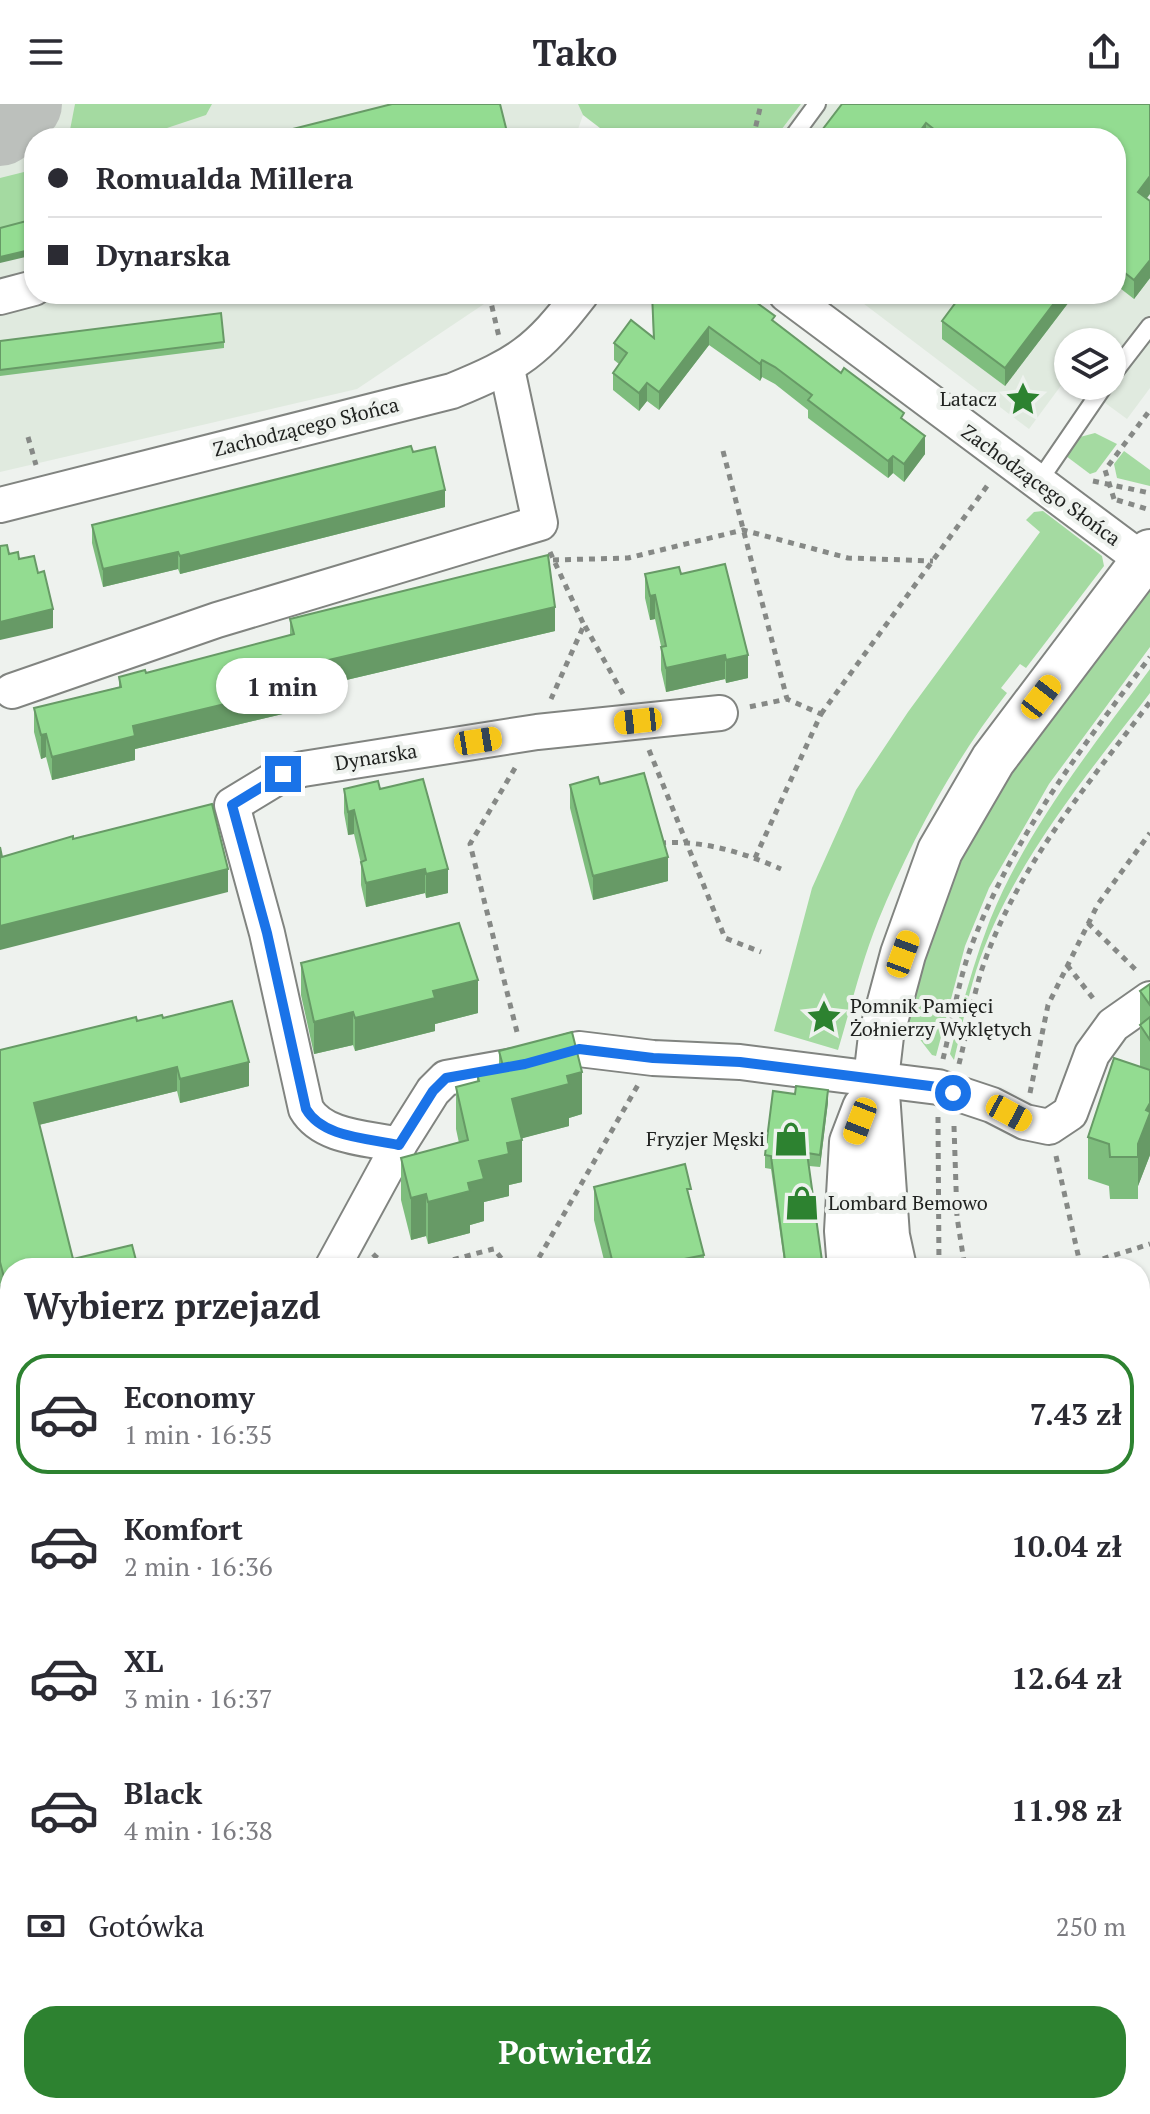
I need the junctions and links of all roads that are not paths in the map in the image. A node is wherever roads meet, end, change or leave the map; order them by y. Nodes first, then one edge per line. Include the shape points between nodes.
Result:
1 (817, 104) edge
2 (799, 128) edge
3 (24, 291) edge
4 (0, 297) edge
5 (573, 304) edge
6 (799, 304) edge
7 (1150, 326) edge
8 (1126, 357) edge
9 (507, 369) junction
10 (1094, 400) edge
11 (1037, 484) junction
12 (0, 505) edge
13 (1147, 556) edge
14 (12, 691) dead end
15 (720, 713) road end
16 (1150, 999) edge
17 (876, 1079) junction
18 (399, 1145) junction
19 (337, 1258) edge
20 (849, 1258) edge
21 (892, 1258) edge

1 - 2 lane
3 - 4 street
5 - 9 street, Zachodzącego Słońca via 545,341
6 - 11 street, Zachodzącego Słońca
7 - 8 lane
9 - 12 street, Zachodzącego Słońca via 452,391
9 - 14 street via 540,523 217,620
10 - 11 lane
11 - 13 street, Zachodzącego Słońca
13 - 17 street via 993,760 940,851 903,954 881,1036
15 - 18 street, Dynarska via 537,732 303,769 283,774 232,805 306,1109 329,1130
16 - 17 street via 1113,1025 1092,1054 1070,1113 1037,1124 946,1090
17 - 18 street via 579,1049 446,1078
17 - 20 street via 852,1142
17 - 21 street
18 - 19 street

